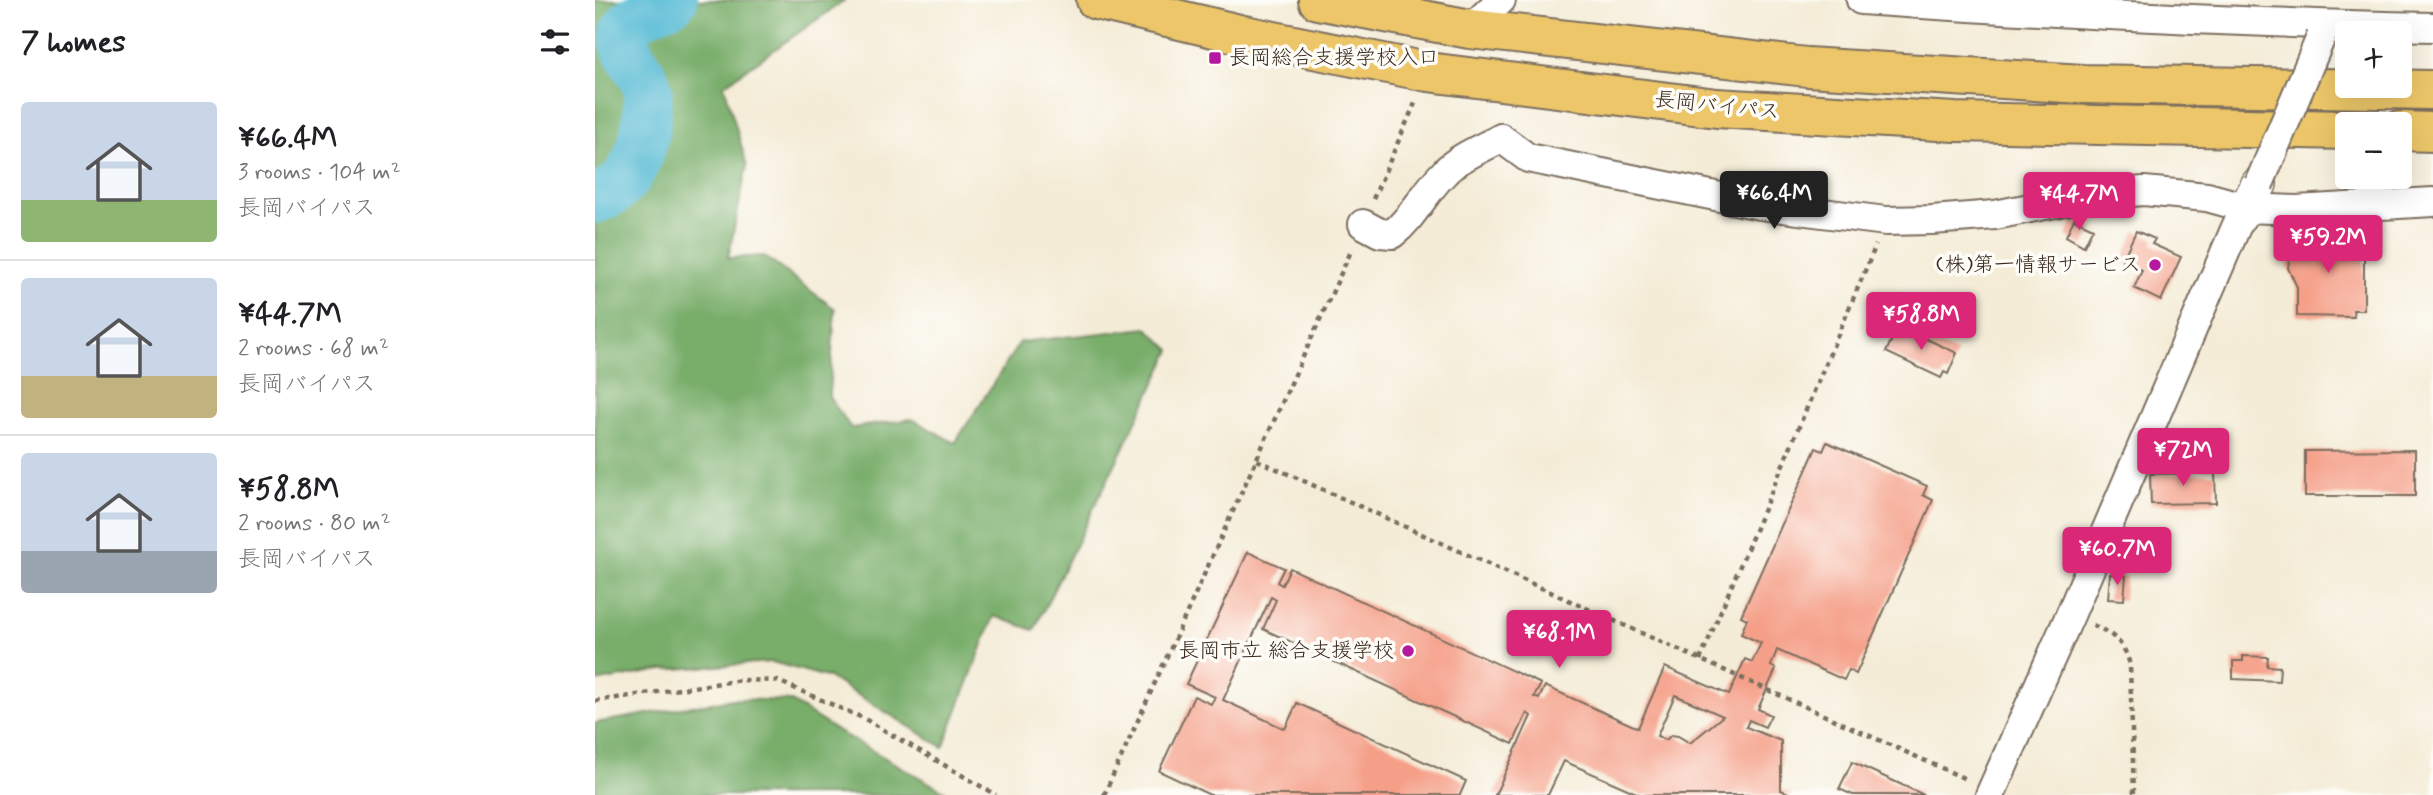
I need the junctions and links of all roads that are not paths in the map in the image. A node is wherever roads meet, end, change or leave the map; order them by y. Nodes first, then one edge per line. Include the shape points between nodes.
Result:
1 (1096, 0) edge
2 (1318, 0) edge
3 (1501, 0) edge
4 (1861, 0) edge
5 (1986, 4) edge
6 (2329, 21) edge
7 (2433, 27) edge
8 (1470, 29) junction
9 (2433, 90) edge
10 (2335, 130) edge
11 (2412, 131) edge
12 (2433, 132) edge
13 (2253, 196) junction
14 (2433, 202) edge
15 (1363, 224) road end
16 (1991, 793) edge

1 - 10 highway, 長岡バイパス via 1428,72 1717,108 1955,122
2 - 8 highway
3 - 8 street
4 - 5 street
5 - 6 street
6 - 7 street
6 - 13 street, bridge
8 - 9 highway via 1807,67 1925,75 2083,84
11 - 12 highway
13 - 14 street via 2296,209
13 - 15 street via 2144,191 2095,195 1995,215 1885,221 1760,205 1528,158 1501,138 1454,163 1391,234
13 - 16 street via 2230,239

